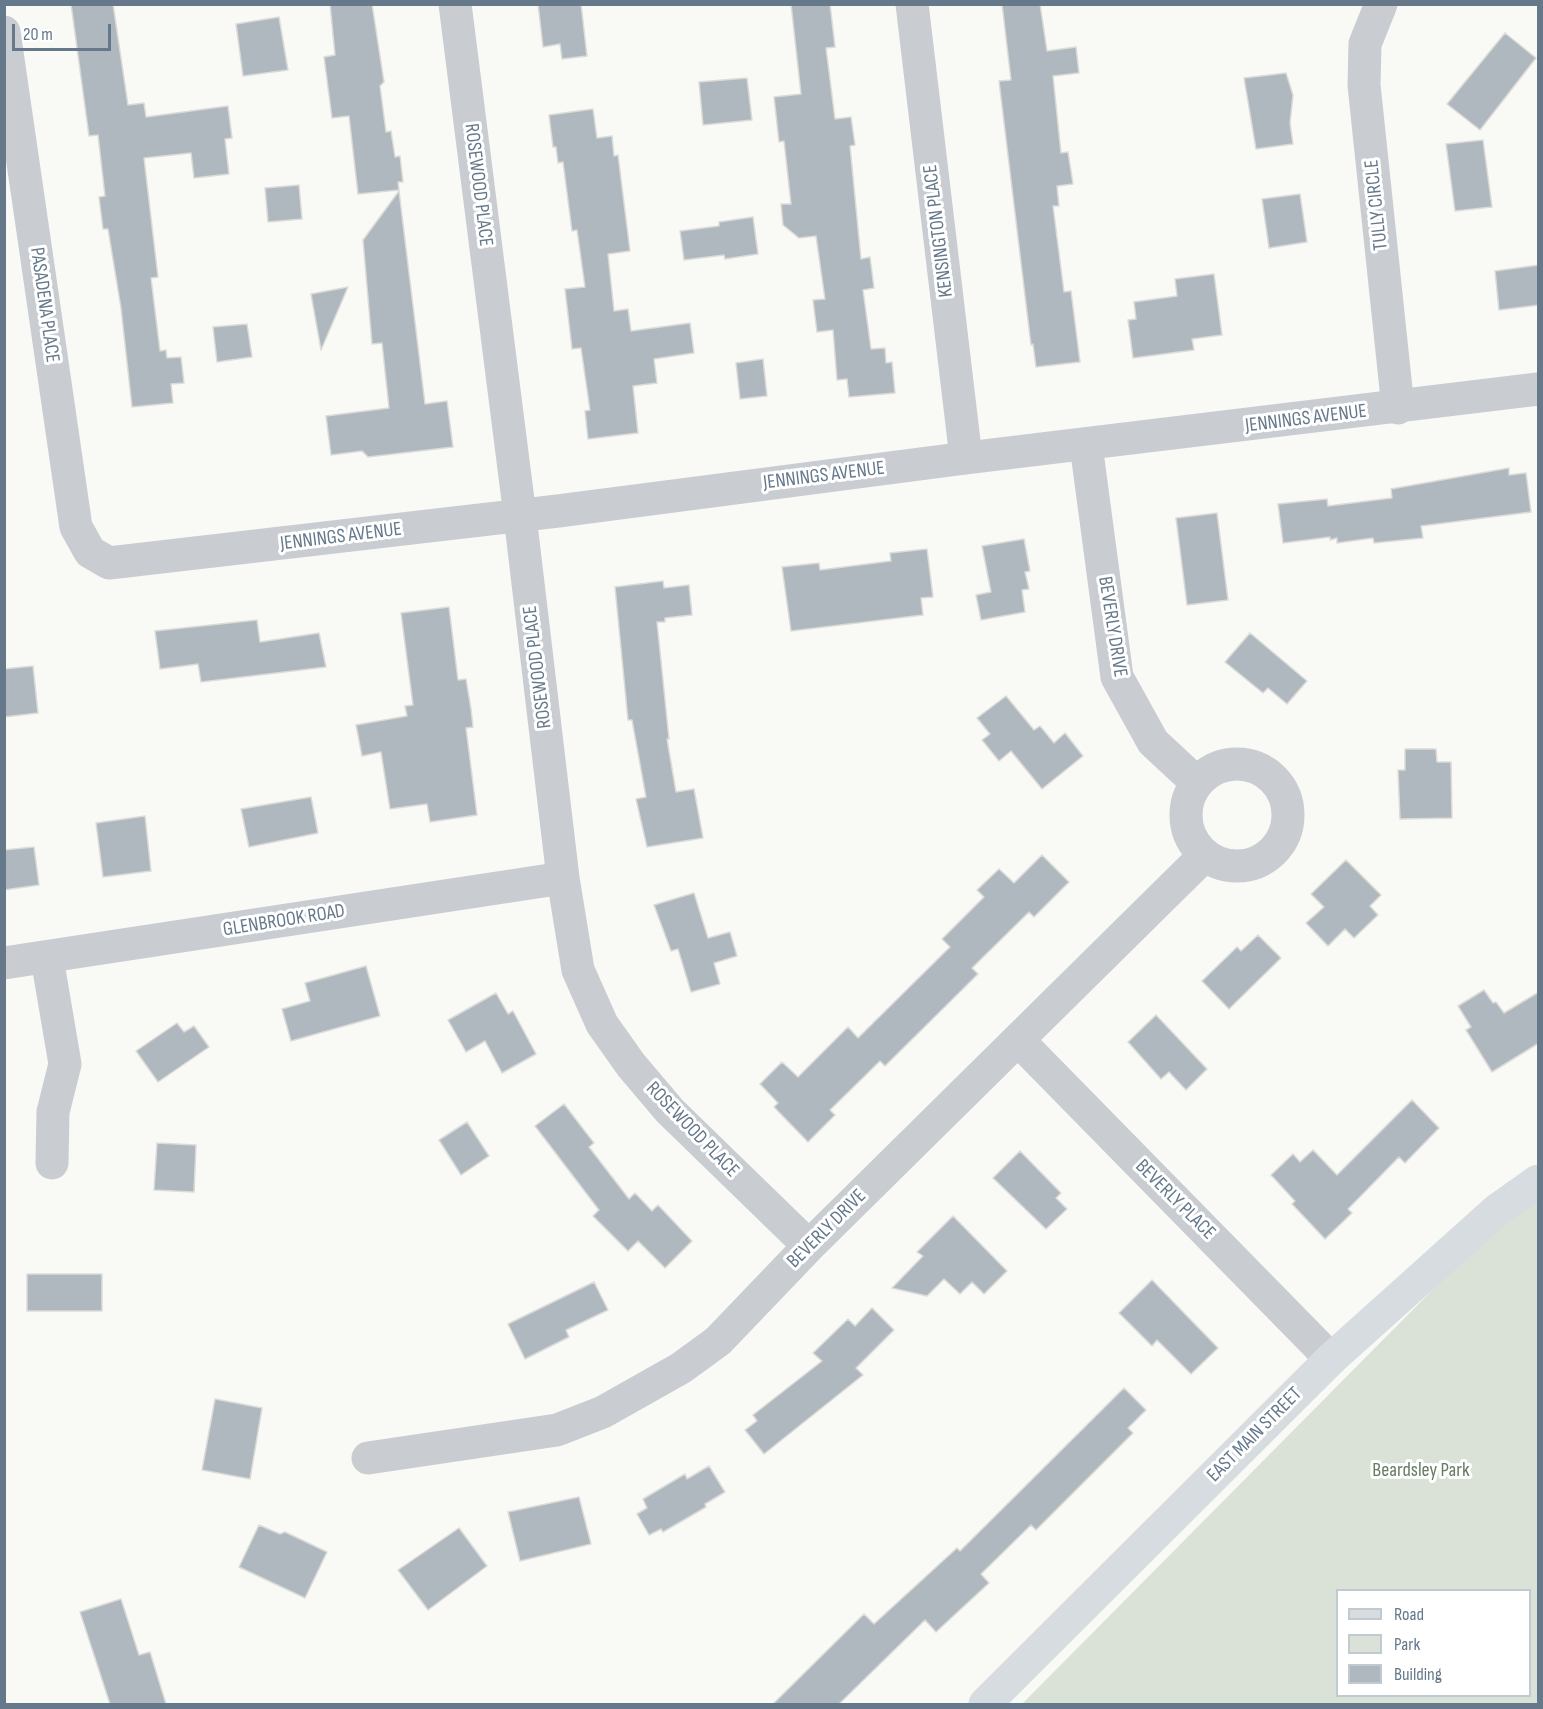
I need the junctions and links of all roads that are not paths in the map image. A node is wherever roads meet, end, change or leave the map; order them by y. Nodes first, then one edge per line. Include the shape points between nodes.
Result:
1 (455, 4) edge
2 (912, 4) edge
3 (1381, 4) edge
4 (4, 32) edge
5 (1539, 389) edge
6 (1398, 408) junction
7 (1086, 445) junction
8 (966, 458) junction
9 (520, 516) junction
10 (109, 563) joint
11 (1196, 782) junction
12 (1205, 855) junction
13 (563, 878) junction
14 (47, 957) junction
15 (4, 963) edge
16 (1019, 1041) junction
17 (52, 1163) dead end
18 (1539, 1181) edge
19 (808, 1246) junction
20 (1331, 1359) junction
21 (369, 1458) dead end
22 (985, 1704) edge

1 - 9 street, ROSEWOOD PLACE
2 - 8 street, KENSINGTON PLACE
3 - 6 street, TULLY CIRCLE via 1365,44 1364,85
4 - 10 street, PASADENA PLACE via 76,527 90,552
5 - 6 street, JENNINGS AVENUE
6 - 7 street, JENNINGS AVENUE
7 - 8 street, JENNINGS AVENUE
7 - 11 street, BEVERLY DRIVE via 1117,677 1153,742
8 - 9 street, JENNINGS AVENUE
9 - 10 street, JENNINGS AVENUE
9 - 13 street, ROSEWOOD PLACE
11 - 12 street via 1185,813 1187,829
11 - 12 street via 1225,764 1243,763 1273,778 1288,808 1281,842 1262,860 1237,867 1220,864
12 - 16 street, BEVERLY DRIVE
13 - 14 street, GLENBROOK ROAD
13 - 19 street, ROSEWOOD PLACE via 579,970 602,1024 670,1111
14 - 15 street, GLENBROOK ROAD
14 - 17 street via 65,1064 53,1112
16 - 19 street, BEVERLY DRIVE
16 - 20 street, BEVERLY PLACE
18 - 20 main road, EAST MAIN STREET via 1497,1210
19 - 21 street, BEVERLY DRIVE via 718,1341 681,1368 603,1412 557,1430
20 - 22 main road, EAST MAIN STREET

